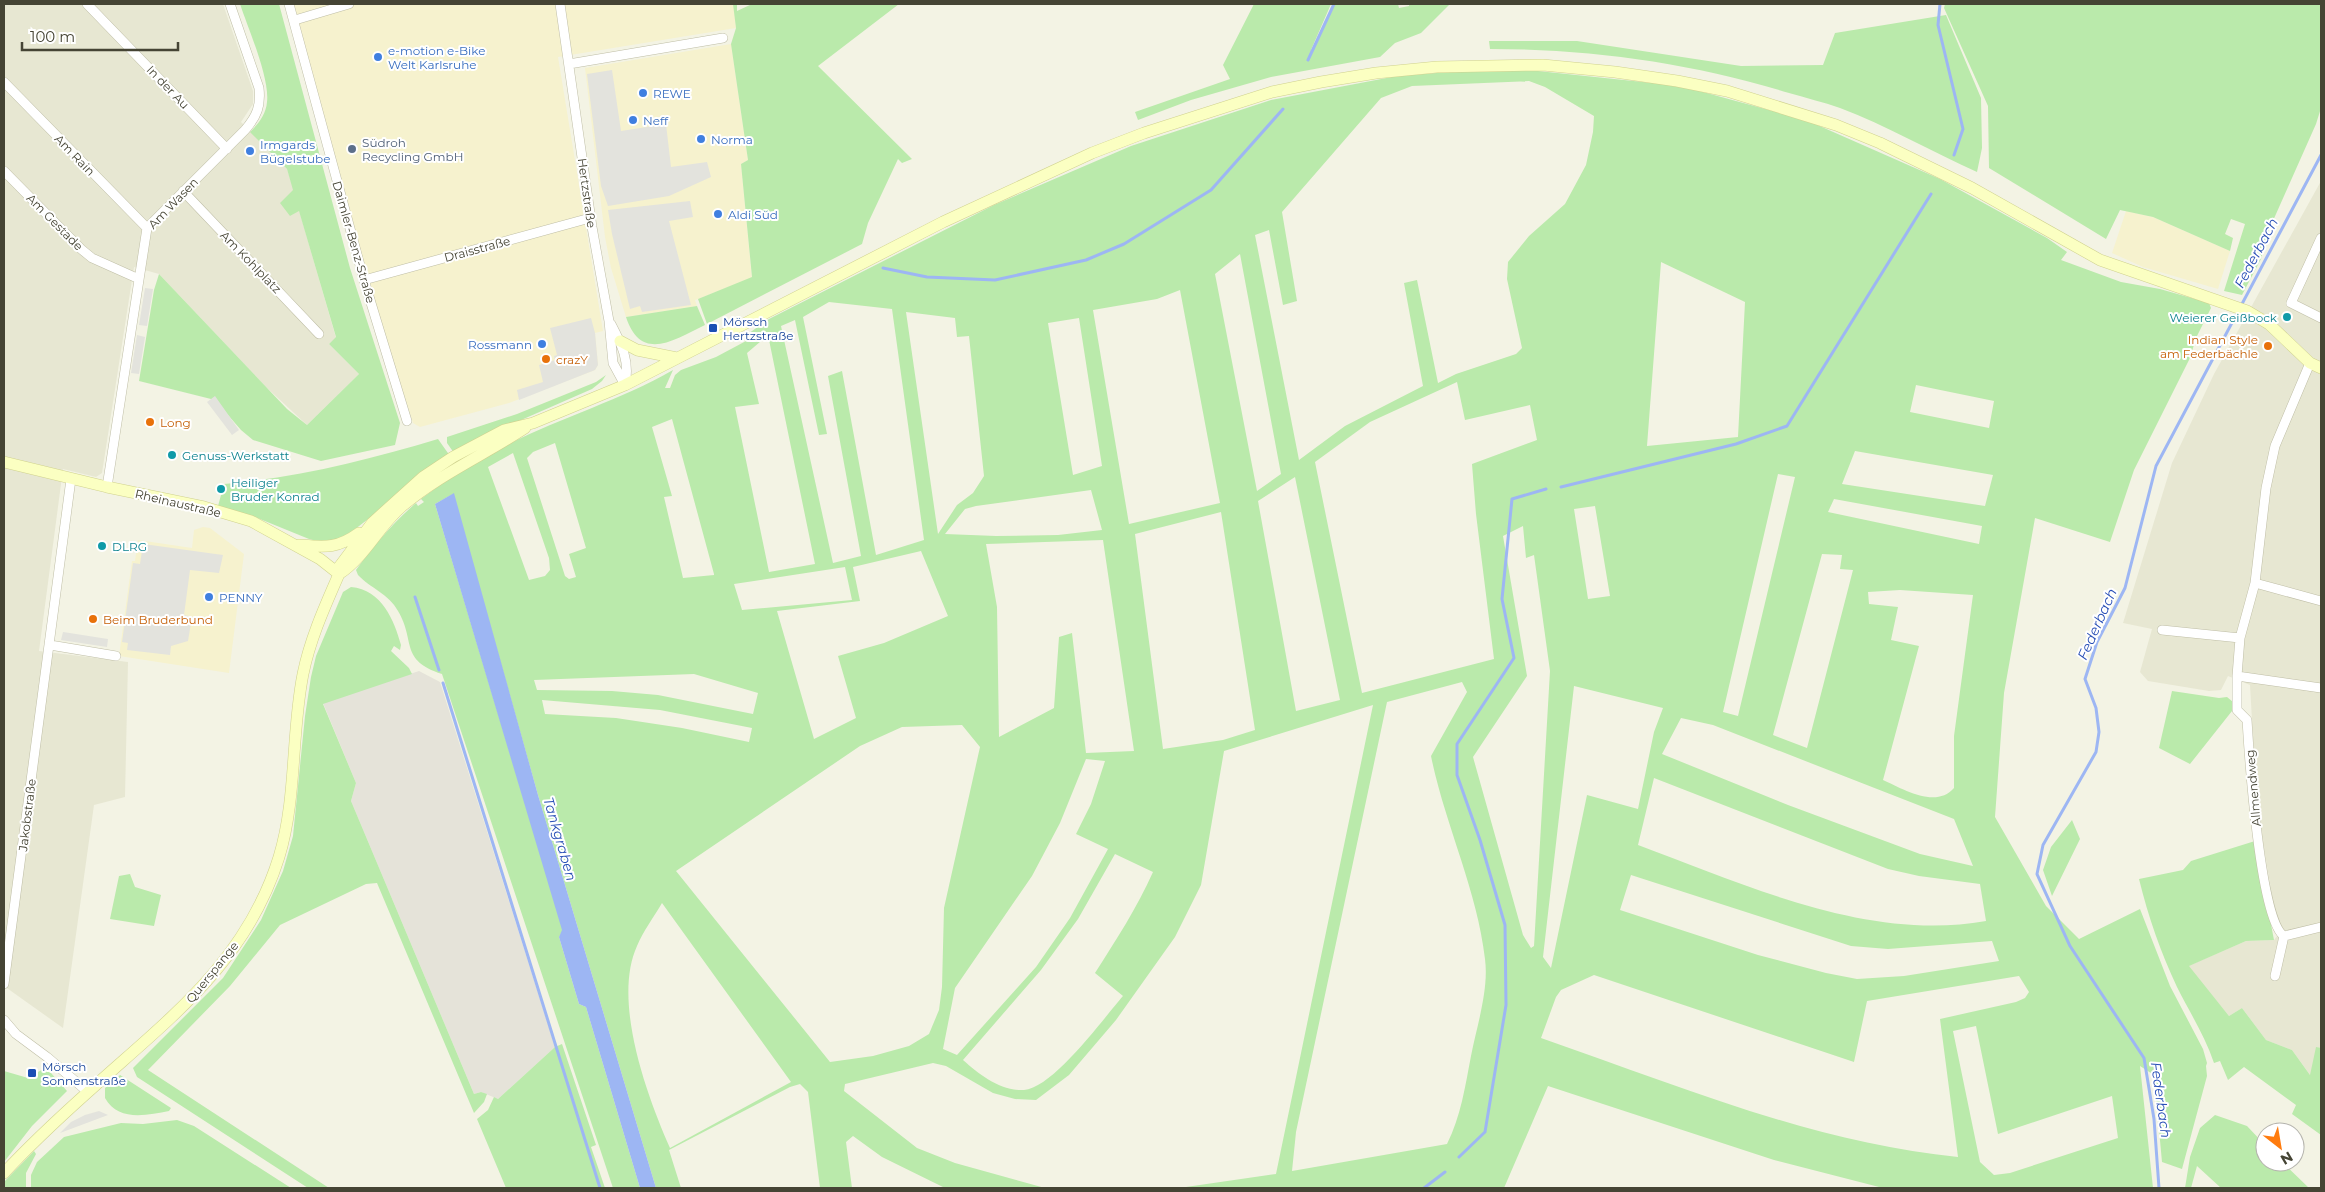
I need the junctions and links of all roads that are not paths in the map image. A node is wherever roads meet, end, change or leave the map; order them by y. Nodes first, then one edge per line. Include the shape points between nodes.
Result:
1 (87, 4) edge
2 (230, 4) edge
3 (289, 4) edge
4 (349, 4) edge
5 (560, 4) edge
6 (295, 20) junction
7 (723, 38) dead end
8 (569, 64) junction
9 (4, 82) edge
10 (227, 149) junction
11 (4, 171) edge
12 (183, 191) junction
13 (590, 218) junction
14 (146, 228) junction
15 (2321, 238) edge
16 (139, 280) junction
17 (364, 280) junction
18 (2321, 318) edge
19 (609, 321) junction
20 (319, 334) dead end
21 (620, 341) junction
22 (678, 358) junction
23 (2310, 363) junction
24 (2321, 368) edge
25 (625, 385) junction
26 (406, 421) dead end
27 (533, 423) junction
28 (4, 462) edge
29 (71, 479) junction
30 (107, 487) junction
31 (370, 524) junction
32 (296, 545) junction
33 (339, 574) junction
34 (2255, 583) junction
35 (2321, 601) edge
36 (2162, 630) dead end
37 (2240, 638) junction
38 (50, 645) junction
39 (116, 656) dead end
40 (2237, 676) junction
41 (2321, 688) edge
42 (2321, 927) edge
43 (2284, 936) junction
44 (2275, 976) dead end
45 (4, 984) edge
46 (4, 1020) edge
47 (88, 1092) junction
48 (4, 1173) edge

1 - 10 street, In der Au
2 - 10 street, Am Wasen via 259,88 260,102 256,117
3 - 6 street, Daimler-Benz-Straße
4 - 6 street
5 - 8 street, Hertzstraße
6 - 17 street, Daimler-Benz-Straße
7 - 8 street
8 - 13 street, Hertzstraße
9 - 14 street, Am Rain
10 - 12 street, Am Wasen
11 - 16 street, Am Gestade via 92,258
12 - 14 street, Am Wasen
12 - 20 street, Am Kohlplatz
13 - 17 street, Draisstraße
13 - 19 street, Hertzstraße
14 - 16 street, Am Wasen
15 - 18 street via 2292,303
16 - 30 street, Am Wasen
17 - 26 street, Daimler-Benz-Straße
19 - 21 street, Hertzstraße
19 - 25 street, Hertzstraße via 614,367
21 - 22 main road via 637,350
21 - 25 street, Hertzstraße via 628,363
22 - 23 main road via 1032,179 1144,133 1280,91 1321,82 1437,67 1543,65 1677,81 1727,92 1779,106 1863,136 2021,214 2100,260 2242,308 2282,334
22 - 25 main road
23 - 24 main road
23 - 34 street, Allmendweg via 2274,446
25 - 27 main road
27 - 31 main road via 504,430 453,457 423,477
27 - 33 main road via 427,486 400,508 352,565
28 - 29 main road, Rheinaustraße
29 - 30 main road, Rheinaustraße
29 - 38 street, Jakobstraße
30 - 32 main road, Rheinaustraße via 204,507 251,521
31 - 32 main road via 345,544 329,547
31 - 33 main road, Querspange via 339,567
32 - 33 main road, Rheinaustraße
33 - 47 main road, Querspange via 319,619 303,673 287,818 279,857 252,918 233,950 187,1004
34 - 35 street
34 - 37 street, Allmendweg
36 - 37 street
37 - 40 street, Allmendweg
38 - 39 street
38 - 45 street, Jakobstraße
40 - 41 street
40 - 43 street, Allmendweg via 2238,710 2247,720 2258,840 2271,910
42 - 43 street
43 - 44 street
46 - 47 street via 16,1034
47 - 48 main road, Querspange

